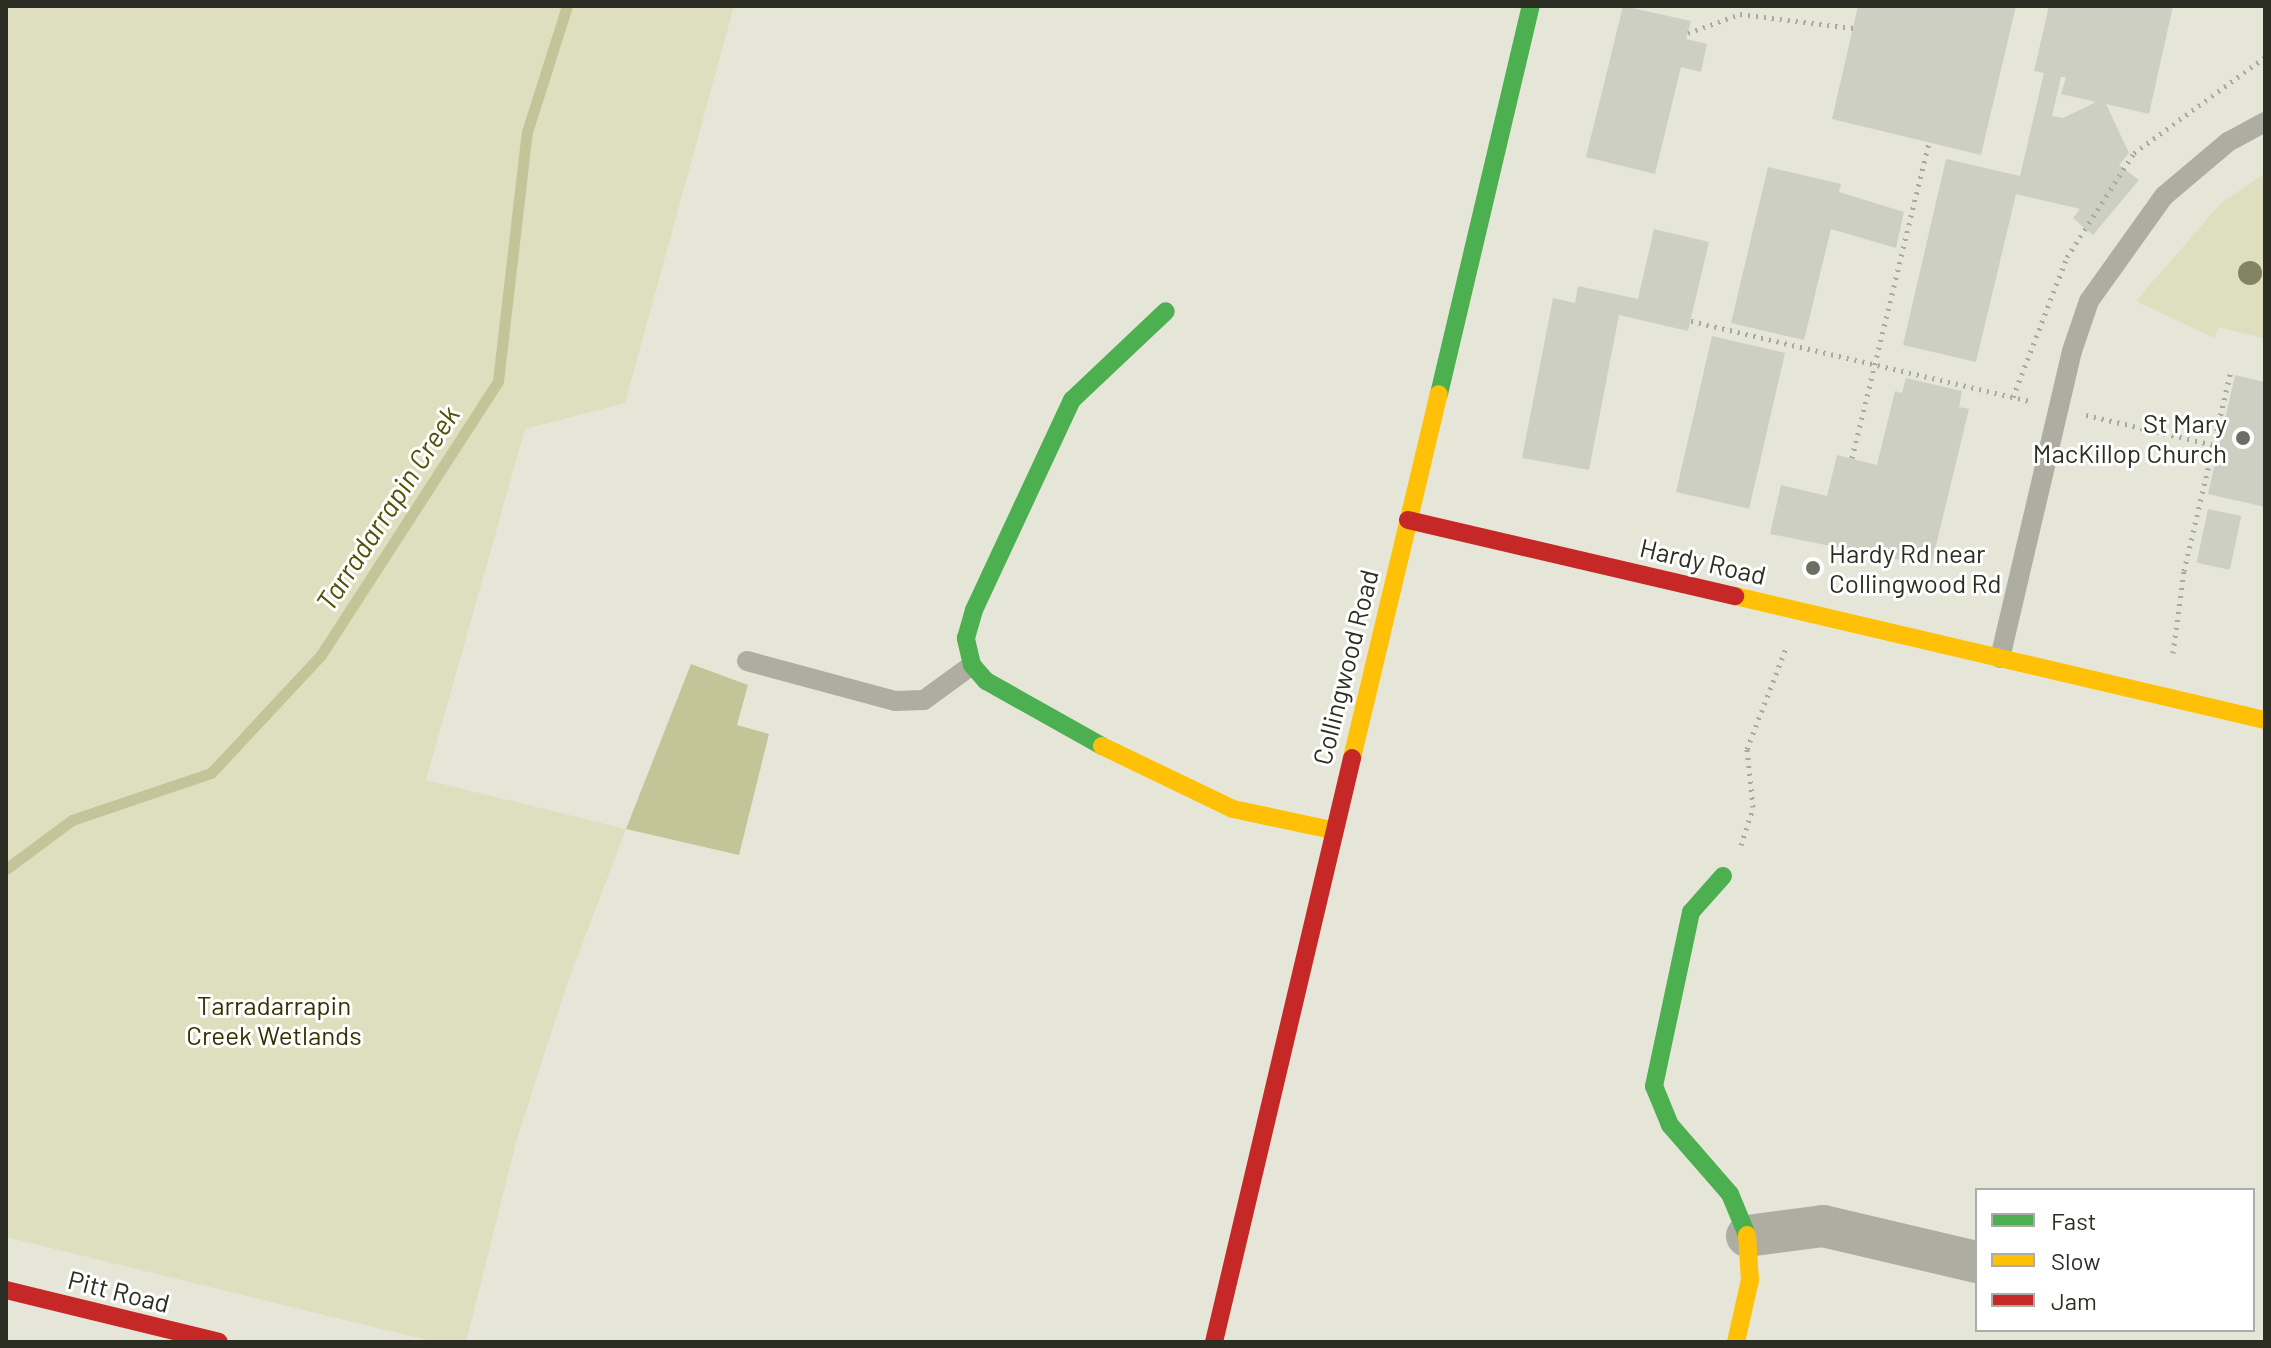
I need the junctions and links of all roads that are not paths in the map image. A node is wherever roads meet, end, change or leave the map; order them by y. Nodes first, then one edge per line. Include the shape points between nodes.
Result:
1 (1531, 6) edge
2 (2265, 122) edge
3 (1166, 311) dead end
4 (1408, 520) junction
5 (2000, 658) junction
6 (747, 661) dead end
7 (972, 665) junction
8 (2265, 720) edge
9 (1332, 830) junction
10 (1723, 876) road end
11 (1747, 1236) junction
12 (1975, 1262) edge
13 (6, 1290) edge
14 (219, 1342) edge
15 (1214, 1342) edge
16 (1736, 1342) edge

1 - 4 street, Collingwood Road
2 - 5 lane via 2228,142 2164,196 2089,301
3 - 7 street via 1072,400 974,610 966,638
4 - 5 street, Hardy Road
4 - 9 street, Collingwood Road
5 - 8 street, Hardy Road
6 - 7 lane via 895,701 924,700
7 - 9 street via 986,681 1058,725 1233,809
9 - 15 street, Collingwood Road
10 - 11 street via 1691,912 1654,1086 1670,1125 1730,1194
11 - 12 street via 1823,1226
11 - 16 street via 1750,1280
13 - 14 street, Pitt Road

